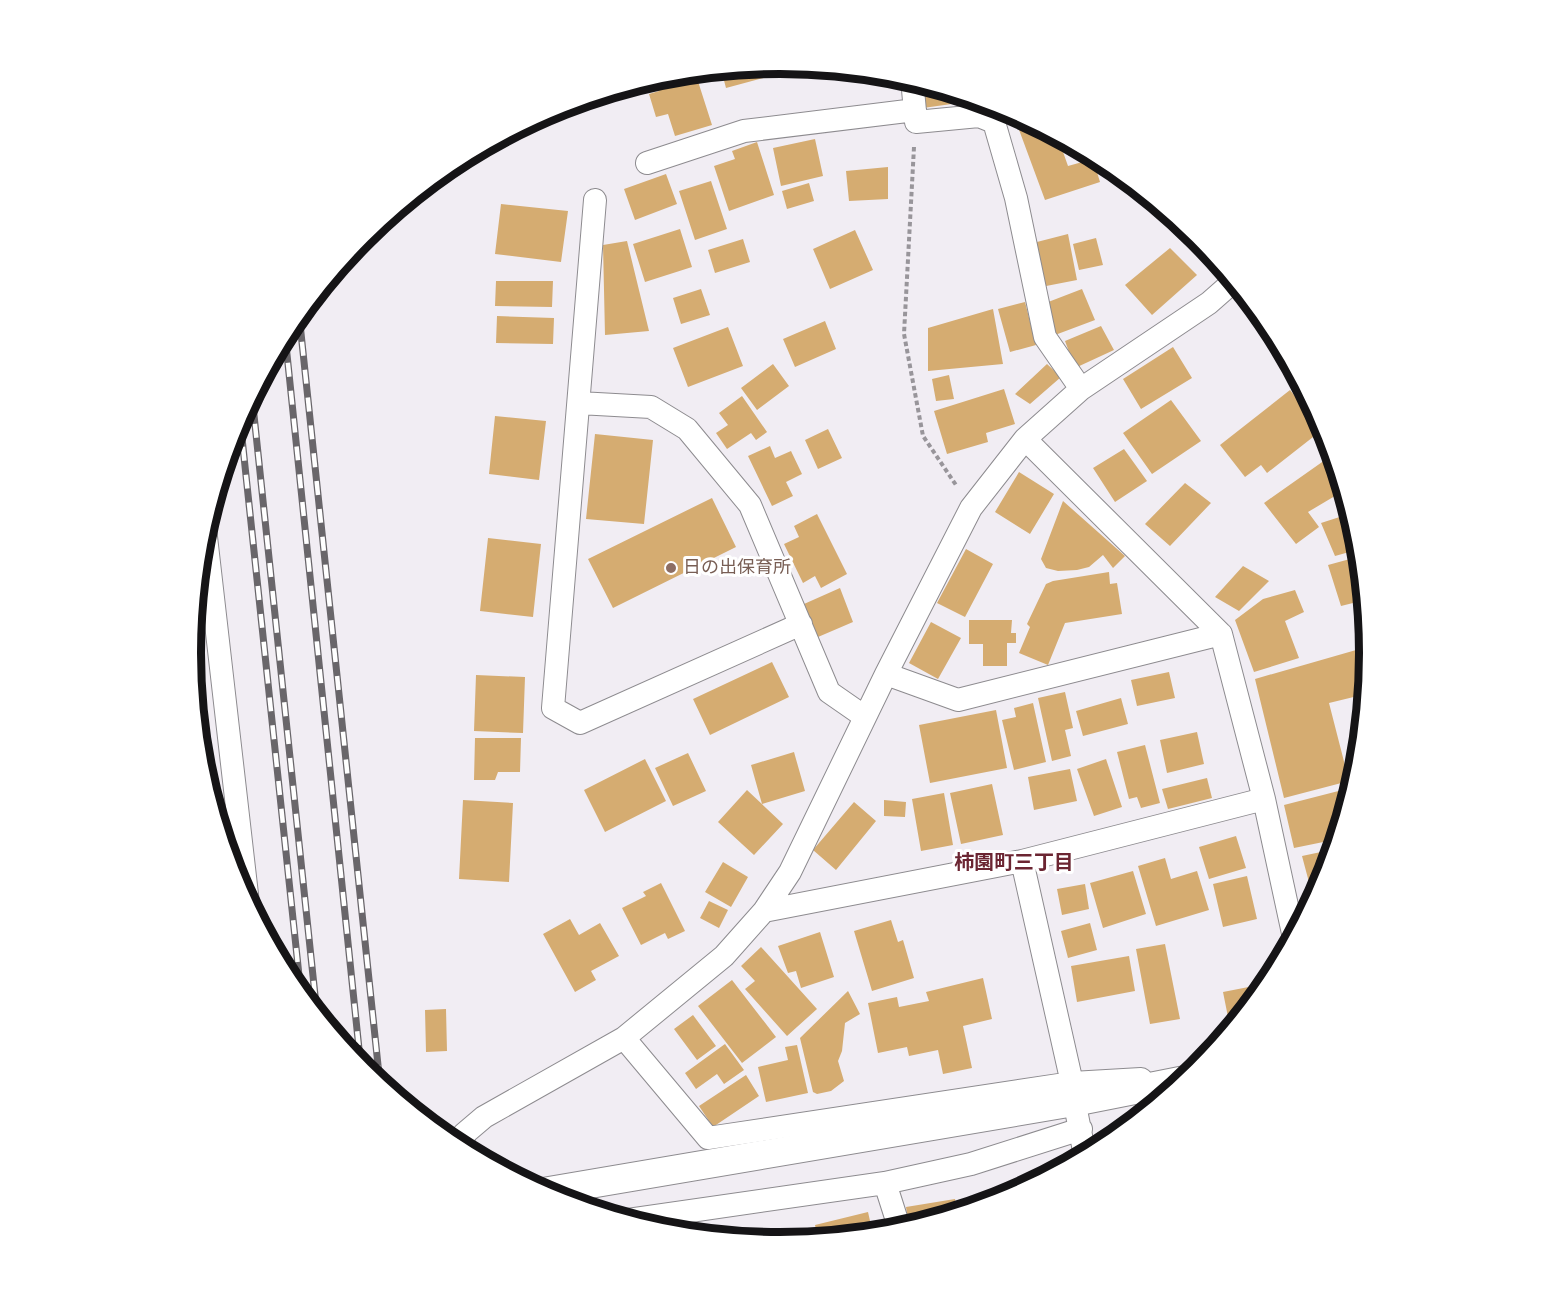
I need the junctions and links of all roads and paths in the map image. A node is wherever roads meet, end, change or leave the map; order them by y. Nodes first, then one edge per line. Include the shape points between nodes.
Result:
1 (913, 89) edge
2 (915, 117) junction
3 (647, 163) dead end
4 (596, 200) dead end
5 (1228, 286) edge
6 (1081, 389) junction
7 (579, 403) junction
8 (1025, 439) junction
9 (971, 508) junction
10 (209, 560) edge
11 (801, 624) junction
12 (1221, 634) junction
13 (886, 674) junction
14 (865, 717) junction
15 (1264, 800) junction
16 (1022, 861) junction
17 (245, 874) edge
18 (764, 911) junction
19 (1291, 925) edge
20 (624, 1038) junction
21 (1172, 1081) edge
22 (1169, 1084) edge
23 (1076, 1104) junction
24 (464, 1138) edge
25 (1083, 1147) edge
26 (885, 1183) junction
27 (561, 1189) edge
28 (649, 1217) edge
29 (897, 1220) edge

1 - 2 street
2 - 3 street via 790,124 744,131
2 - 6 street via 979,116 994,122 1016,198 1045,336
2 - 9 path via 904,334 923,436
4 - 7 street
5 - 6 street
6 - 8 street
7 - 11 street via 651,407 687,429 750,505
7 - 11 street via 553,708 580,723
8 - 9 street
8 - 12 street
9 - 13 street
10 - 17 street
11 - 14 street via 830,692
12 - 13 street via 958,700
12 - 15 street
13 - 14 street
14 - 18 street via 790,872
15 - 16 street
15 - 19 street
16 - 18 street
16 - 23 street
18 - 20 street via 724,956
20 - 23 street via 708,1138
20 - 24 street via 484,1117
21 - 23 street
22 - 23 street
23 - 25 street
23 - 26 street via 971,1164
23 - 27 street
26 - 28 street
26 - 29 street

